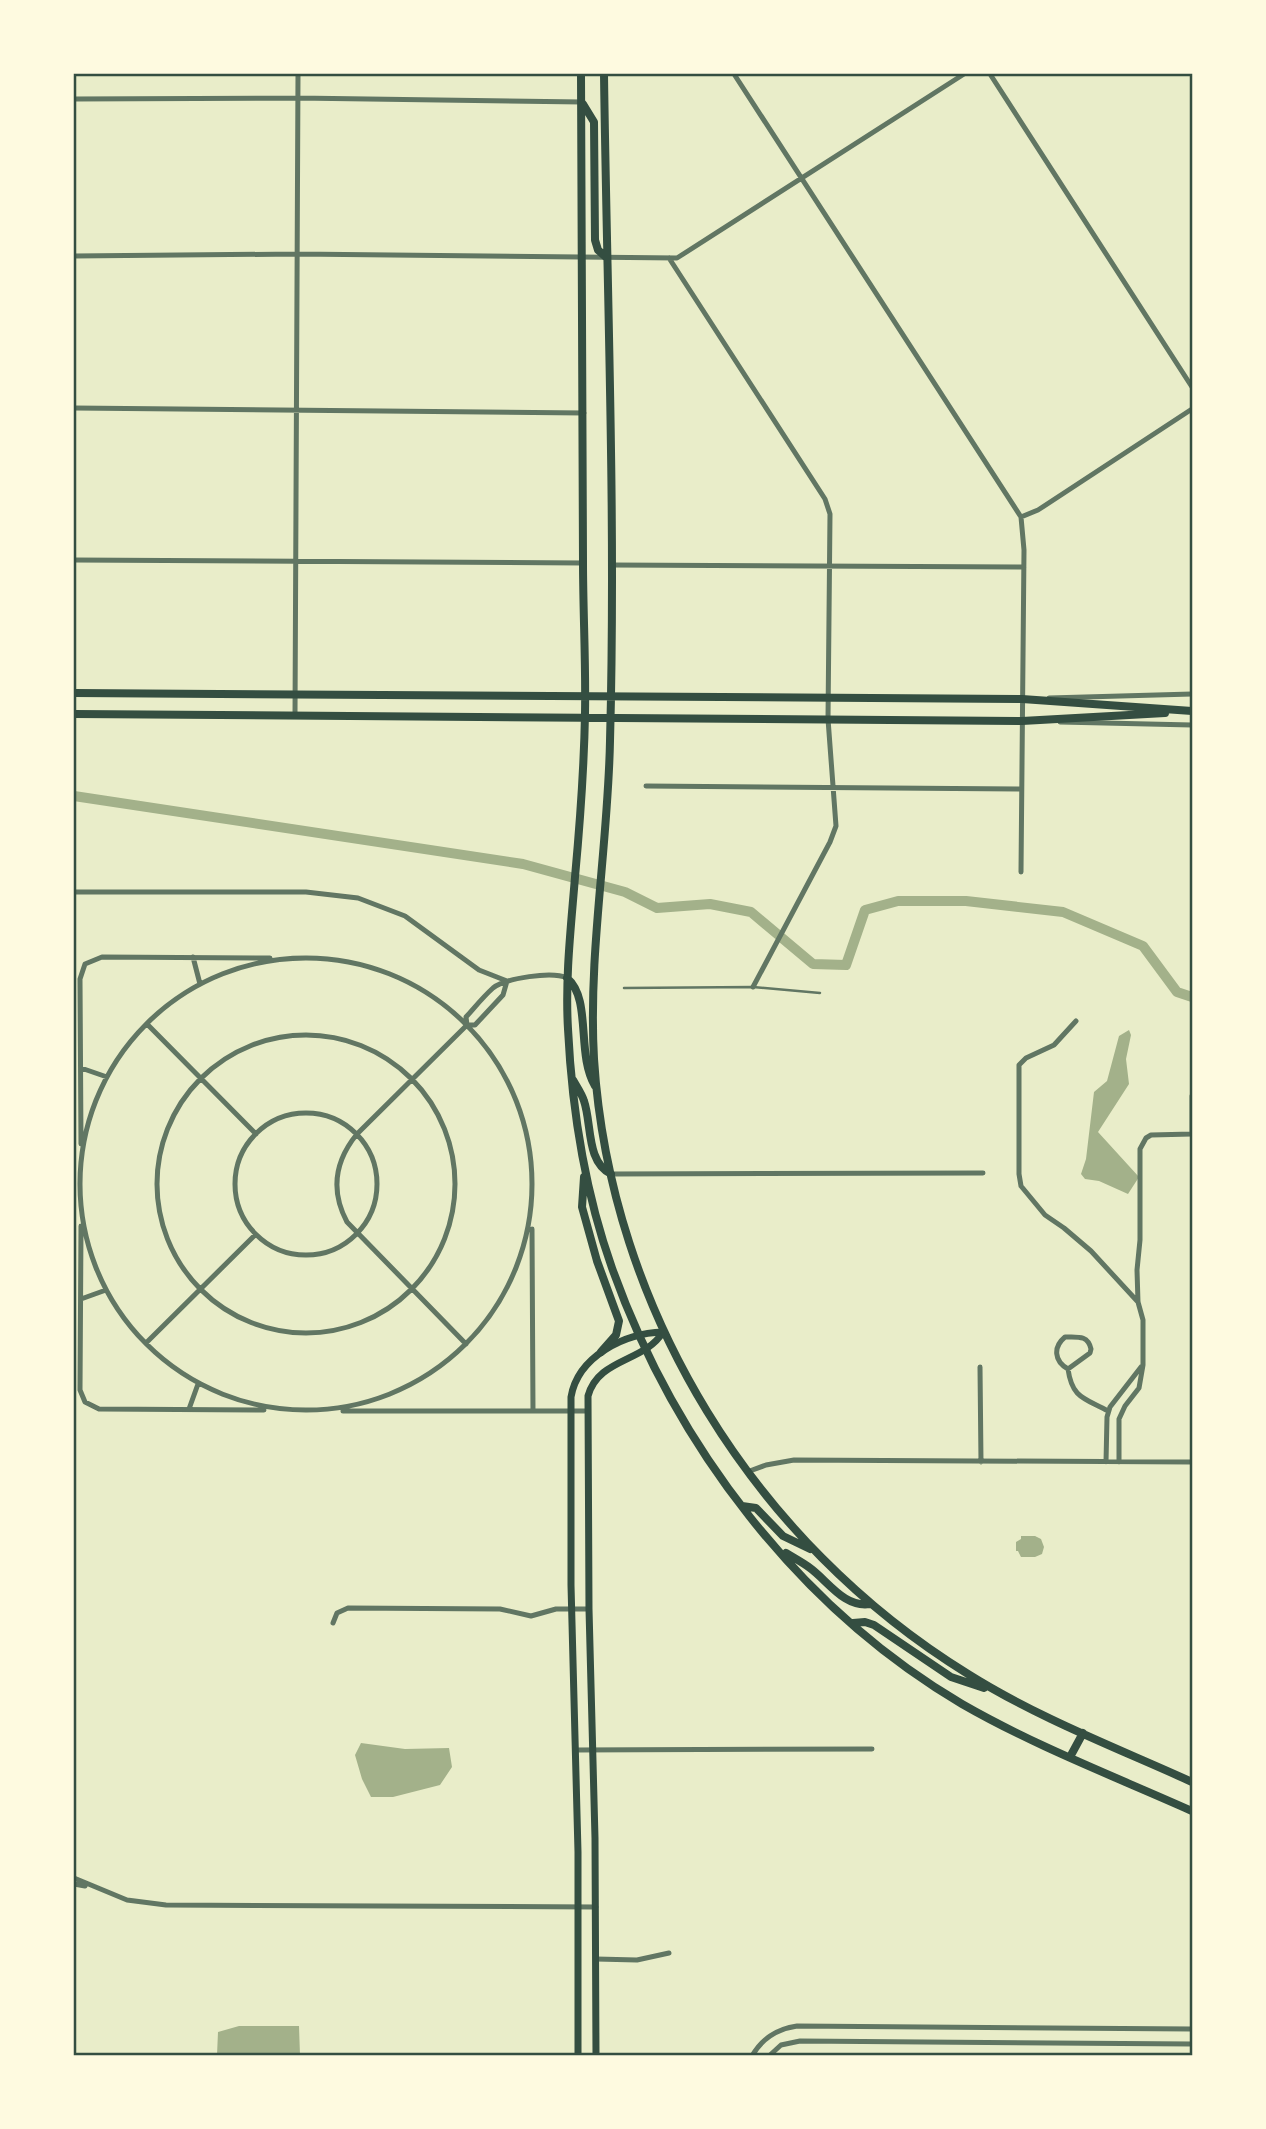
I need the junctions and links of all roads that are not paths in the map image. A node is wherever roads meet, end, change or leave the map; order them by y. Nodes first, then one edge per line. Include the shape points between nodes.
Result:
1 (298, 74) edge
2 (581, 74) edge
3 (604, 74) edge
4 (734, 74) edge
5 (964, 74) edge
6 (990, 74) edge
7 (297, 98) junction
8 (74, 99) edge
9 (582, 102) junction
10 (802, 178) junction
11 (297, 254) junction
12 (74, 256) edge
13 (584, 257) junction
14 (607, 258) junction
15 (671, 258) junction
16 (1192, 387) edge
17 (74, 408) edge
18 (1192, 409) edge
19 (297, 410) junction
20 (584, 413) junction
21 (1021, 517) junction
22 (74, 560) edge
23 (296, 562) junction
24 (583, 563) junction
25 (611, 565) junction
26 (830, 565) junction
27 (1024, 566) junction
28 (74, 693) edge
29 (1192, 694) edge
30 (296, 695) junction
31 (585, 696) junction
32 (611, 696) junction
33 (828, 698) junction
34 (1022, 699) junction
35 (1192, 711) edge
36 (74, 714) edge
37 (295, 716) junction
38 (610, 717) junction
39 (585, 718) junction
40 (828, 719) junction
41 (1022, 721) junction
42 (1192, 725) edge
43 (646, 786) dead end
44 (833, 788) junction
45 (1021, 789) junction
46 (1021, 872) dead end
47 (74, 892) edge
48 (193, 957) junction
49 (287, 958) junction
50 (567, 978) junction
51 (507, 981) junction
52 (200, 984) junction
53 (753, 987) junction
54 (624, 988) dead end
55 (820, 993) dead end
56 (1076, 1021) dead end
57 (147, 1024) junction
58 (467, 1025) junction
59 (80, 1068) junction
60 (107, 1077) junction
61 (202, 1078) junction
62 (572, 1078) junction
63 (412, 1079) junction
64 (597, 1089) junction
65 (1192, 1096) edge
66 (256, 1133) junction
67 (357, 1134) junction
68 (1192, 1134) edge
69 (81, 1163) junction
70 (585, 1167) junction
71 (983, 1173) dead end
72 (611, 1174) junction
73 (81, 1209) junction
74 (532, 1210) junction
75 (357, 1234) junction
76 (256, 1235) junction
77 (412, 1289) junction
78 (106, 1290) junction
79 (201, 1290) junction
80 (81, 1299) junction
81 (1138, 1302) junction
82 (663, 1332) junction
83 (640, 1335) junction
84 (146, 1343) junction
85 (466, 1345) junction
86 (647, 1349) junction
87 (601, 1352) junction
88 (1143, 1365) junction
89 (979, 1367) dead end
90 (1068, 1368) junction
91 (198, 1384) junction
92 (189, 1409) junction
93 (281, 1410) junction
94 (315, 1410) junction
95 (533, 1411) junction
96 (570, 1411) junction
97 (588, 1411) junction
98 (1108, 1411) junction
99 (981, 1462) junction
100 (1106, 1462) junction
101 (1119, 1462) junction
102 (1192, 1462) edge
103 (747, 1472) junction
104 (742, 1506) junction
105 (570, 1516) junction
106 (588, 1516) junction
107 (775, 1545) junction
108 (816, 1551) junction
109 (870, 1604) junction
110 (571, 1609) junction
111 (589, 1609) junction
112 (333, 1623) dead end
113 (853, 1623) junction
114 (1001, 1693) junction
115 (1083, 1733) junction
116 (575, 1749) junction
117 (592, 1749) junction
118 (872, 1749) dead end
119 (1070, 1757) junction
120 (1192, 1782) edge
121 (1192, 1811) edge
122 (74, 1878) edge
123 (74, 1884) edge
124 (95, 1888) junction
125 (578, 1907) junction
126 (596, 1907) junction
127 (669, 1953) dead end
128 (596, 1959) junction
129 (964, 2027) junction
130 (1103, 2028) junction
131 (1192, 2029) edge
132 (964, 2042) junction
133 (1103, 2043) junction
134 (1192, 2044) edge
135 (578, 2056) edge
136 (596, 2056) edge
137 (752, 2056) edge
138 (769, 2056) edge

1 - 7 street
2 - 9 main road
3 - 14 main road
4 - 10 street
5 - 10 street
6 - 16 street
7 - 8 street
7 - 9 street
7 - 11 street
9 - 13 main road
9 - 14 main road via 594,122 595,240
10 - 15 street via 684,255
10 - 21 street
11 - 12 street
11 - 13 street
11 - 19 street
13 - 14 street
13 - 20 main road
14 - 15 street
14 - 25 main road
15 - 26 street via 825,499 830,514
17 - 19 street
18 - 21 street
19 - 20 street
19 - 23 street
20 - 24 main road
21 - 27 street
22 - 23 street
23 - 24 street
23 - 30 street
24 - 31 main road
25 - 26 street
25 - 32 main road
26 - 27 street
26 - 33 street
27 - 34 street
28 - 30 main road
29 - 34 street
30 - 31 main road
30 - 37 street
31 - 32 main road
31 - 39 main road
32 - 33 main road
32 - 38 main road
33 - 34 main road
33 - 40 street
34 - 35 main road
34 - 41 street
35 - 41 main road
36 - 37 main road
37 - 39 main road
38 - 39 main road
38 - 40 main road
38 - 64 main road via 593,1024
39 - 50 main road
40 - 41 main road
40 - 44 street
41 - 42 street
41 - 45 street
43 - 44 street
44 - 45 street
44 - 53 street via 834,832
45 - 46 street
47 - 51 street via 306,892 358,898 405,916 479,970
48 - 49 street
48 - 52 street
48 - 59 street via 102,957 85,964 80,979
49 - 52 street via 244,966
49 - 58 street via 332,959 383,971 427,992
50 - 51 street
50 - 62 main road
50 - 64 main road via 580,997 587,1068
51 - 58 street via 494,987 466,1017
51 - 58 street via 503,995 475,1025
52 - 57 street
53 - 54 lane
53 - 55 lane
56 - 81 street via 1054,1045 1019,1065 1020,1183 1045,1215 1091,1251
57 - 60 street
57 - 61 street
58 - 63 street
58 - 74 street via 498,1062 518,1104 530,1154
59 - 60 street
59 - 69 street
60 - 69 street via 89,1121
61 - 63 street via 249,1047 308,1035 369,1049
61 - 66 street
61 - 79 street via 168,1130 158,1180 168,1239
62 - 70 main road
62 - 72 main road via 584,1099 596,1157
63 - 67 street
63 - 77 street via 446,1132 456,1183 446,1237
64 - 72 main road
65 - 68 street
66 - 67 street via 287,1116 313,1113 334,1118
66 - 76 street via 240,1157 235,1185 241,1212
67 - 75 street via 373,1157 377,1184 373,1210
67 - 75 street via 340,1160 336,1185 341,1211
68 - 81 street via 1151,1135 1140,1149
69 - 73 street
70 - 83 main road via 609,1259
70 - 87 main road via 582,1207 619,1321 616,1335
71 - 72 street
72 - 82 main road via 636,1262
73 - 78 street via 88,1245
73 - 80 street
74 - 85 street via 513,1277
74 - 95 street
75 - 76 street via 333,1250 307,1255 276,1248
75 - 77 street
76 - 79 street
77 - 79 street via 363,1321 306,1333 249,1322
77 - 85 street
78 - 80 street
78 - 84 street
79 - 84 street
80 - 92 street via 80,1390 85,1402 99,1409
81 - 88 street via 1143,1320
82 - 83 main road
82 - 86 main road
82 - 103 main road
83 - 86 main road
83 - 87 main road
84 - 91 street
85 - 94 street via 397,1391 361,1404
86 - 97 main road via 597,1378 589,1393
86 - 104 main road via 684,1422
87 - 96 main road via 578,1374
88 - 98 street
88 - 101 street via 1139,1388 1119,1419
89 - 99 street
90 - 90 street via 1059,1361 1058,1345 1065,1337 1082,1336 1090,1353
90 - 98 street via 1074,1392
91 - 92 street
91 - 93 street
92 - 93 street
93 - 94 street
94 - 95 street
95 - 96 street
96 - 97 street
96 - 105 main road
97 - 106 main road
98 - 100 street
99 - 100 street
99 - 103 street via 794,1460
100 - 101 street
101 - 102 street
103 - 108 main road
104 - 107 main road
104 - 108 main road via 756,1508 783,1536
105 - 106 main road
105 - 110 main road
106 - 111 main road
107 - 109 main road via 848,1600
107 - 113 main road
108 - 109 main road
109 - 114 main road via 933,1652
110 - 111 street
110 - 112 street via 531,1616 504,1609 348,1608 337,1613
110 - 116 main road
111 - 117 main road
113 - 114 main road via 874,1626 951,1677
113 - 119 main road via 960,1703
114 - 115 main road
115 - 119 main road
115 - 120 main road
116 - 117 street
116 - 125 main road
117 - 118 street
117 - 126 main road
119 - 121 main road
122 - 124 street
123 - 124 street
124 - 125 street via 127,1900 166,1905
125 - 126 street
125 - 135 main road
126 - 128 main road
127 - 128 street
128 - 136 main road
129 - 130 street
129 - 132 street
129 - 137 street via 797,2026 766,2037
130 - 131 street
130 - 133 street
132 - 133 street
132 - 138 street via 800,2041 781,2045
133 - 134 street

